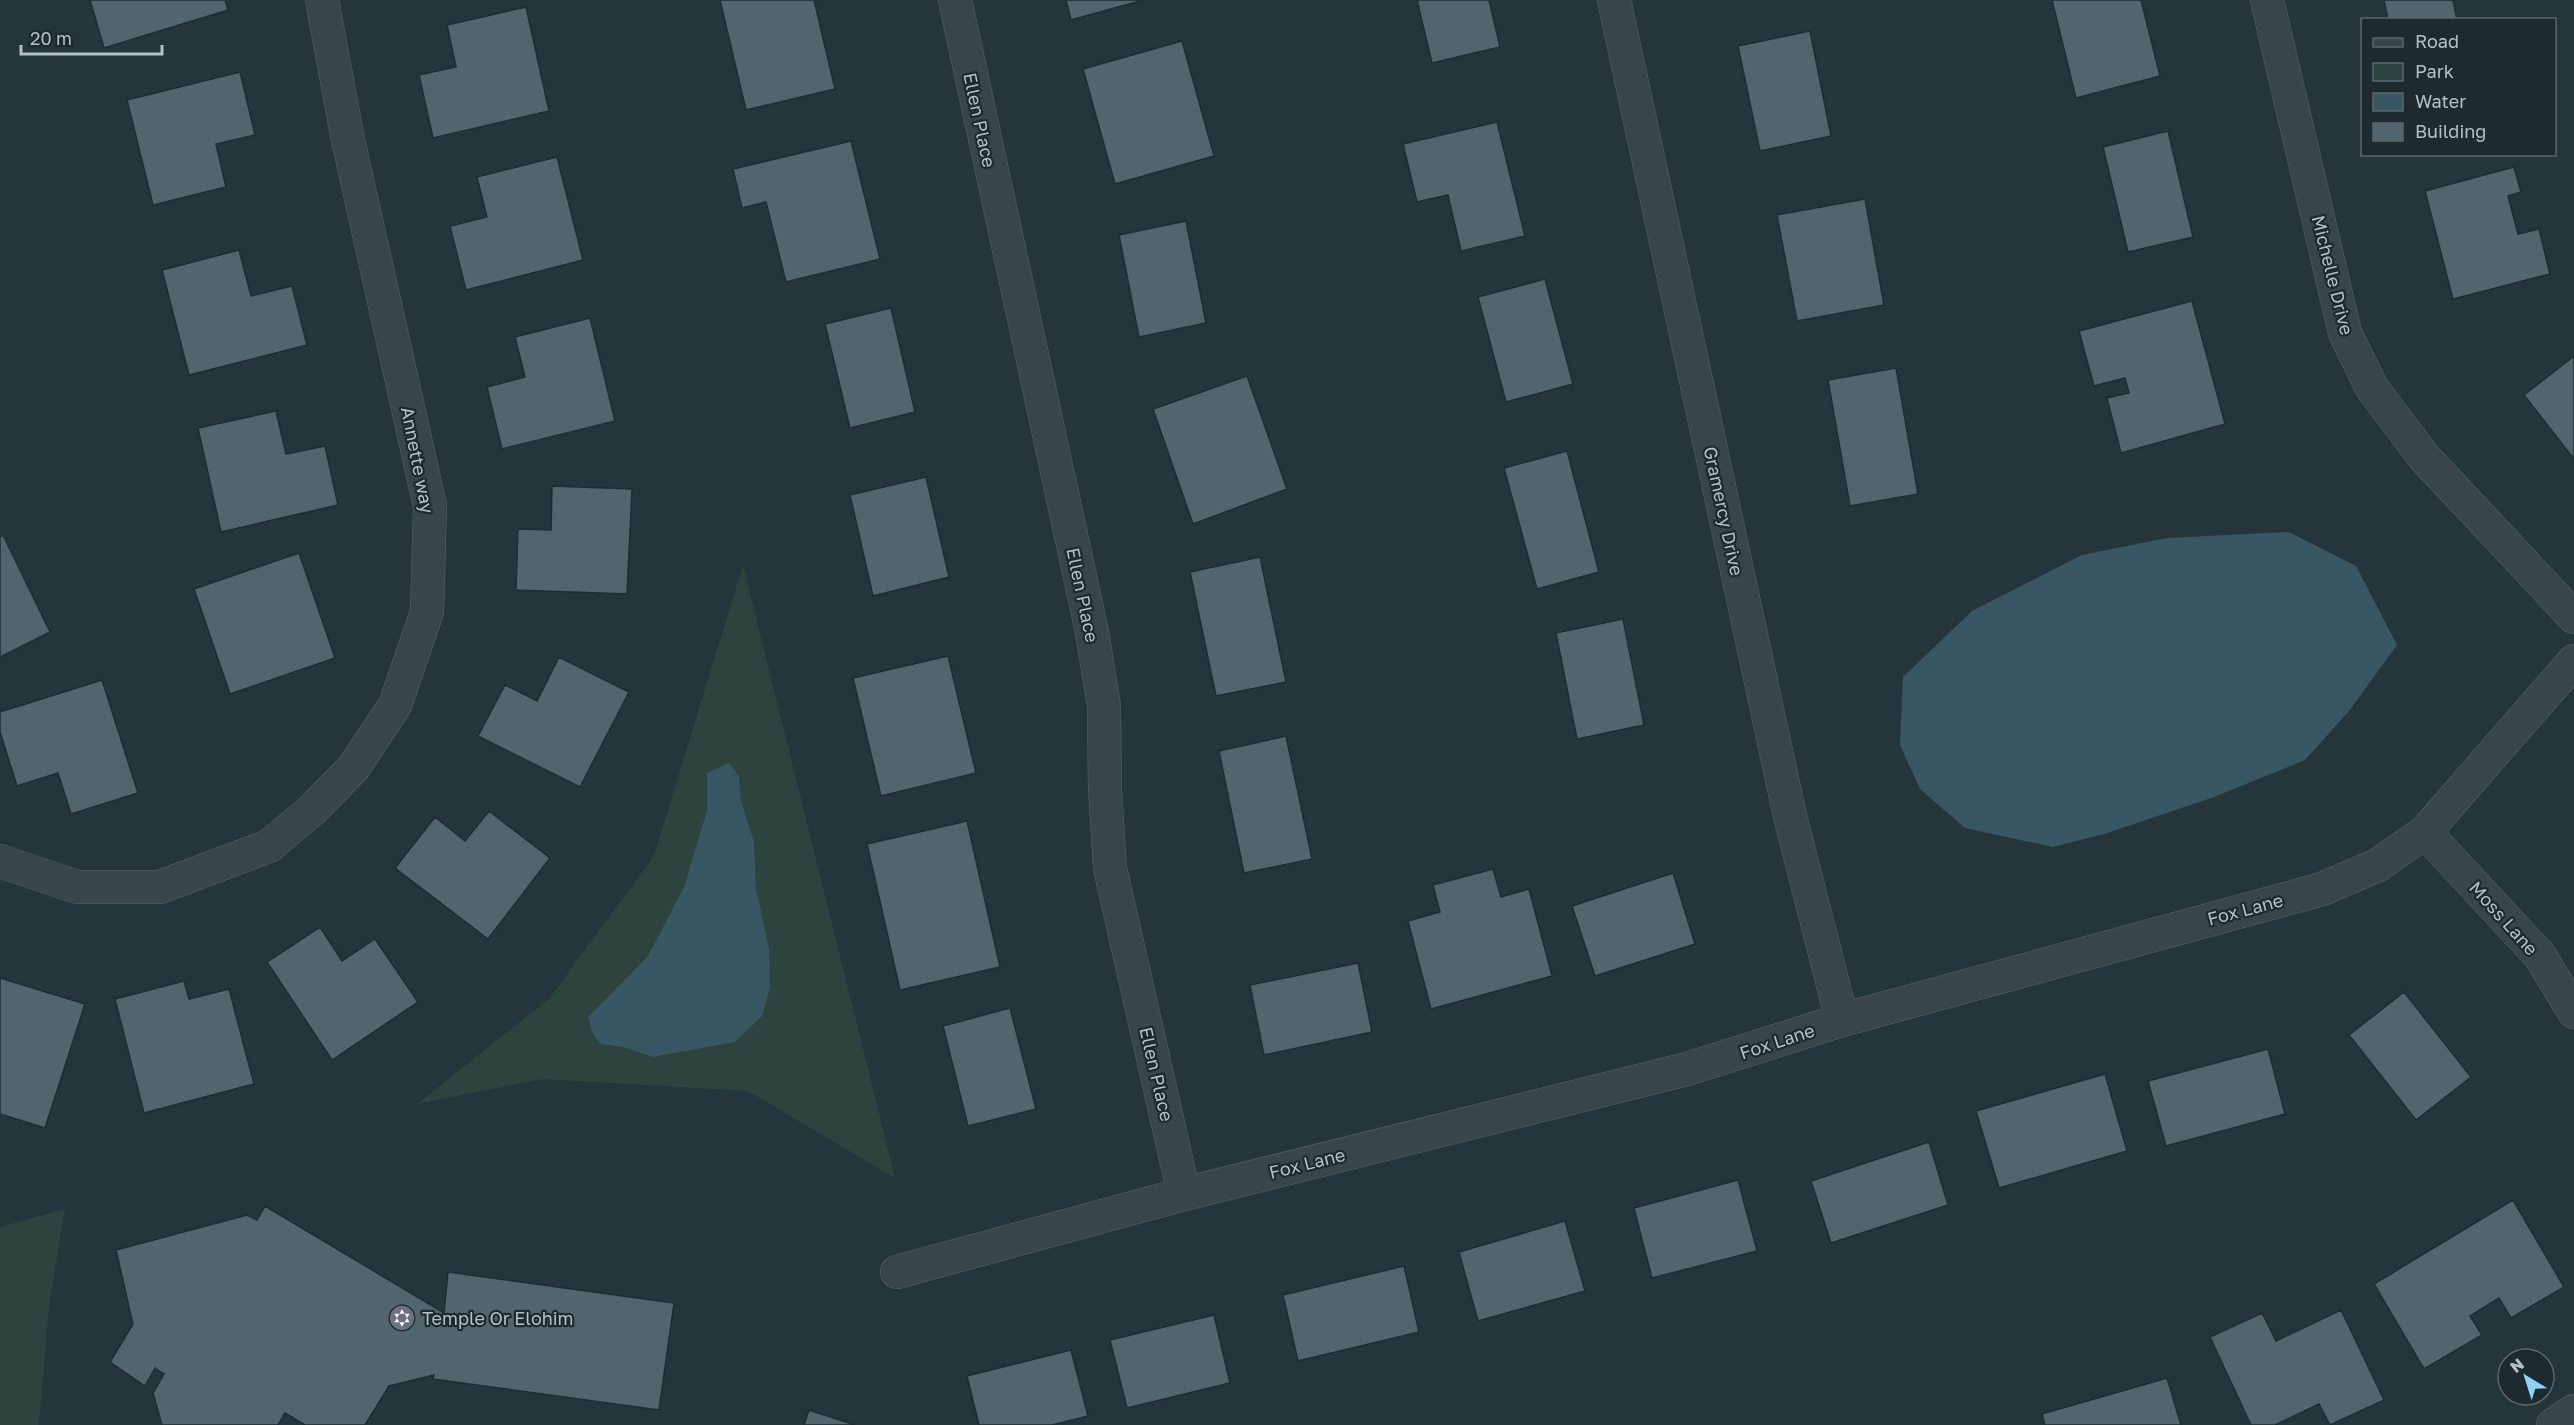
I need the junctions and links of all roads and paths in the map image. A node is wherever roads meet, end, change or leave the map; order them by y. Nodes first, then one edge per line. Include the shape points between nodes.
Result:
1 (322, 0) edge
2 (955, 0) edge
3 (1614, 0) edge
4 (2267, 0) edge
5 (2574, 617) edge
6 (2574, 662) edge
7 (2425, 832) junction
8 (0, 861) edge
9 (2574, 1012) edge
10 (1842, 1020) junction
11 (1184, 1194) junction
12 (897, 1272) dead end
13 (2574, 1411) edge
14 (2553, 1425) edge

1 - 8 street, Annette way via 348,140 430,507 427,612 394,705 354,767 269,846 160,887 77,887
2 - 11 street, Ellen Place via 1092,632 1104,706 1110,868
3 - 10 street, Gramercy Drive via 1791,816
4 - 5 street, Michelle Drive via 2345,333 2372,388 2424,457
6 - 7 street, Fox Lane
7 - 9 street, Moss Lane via 2540,956
7 - 10 street, Fox Lane via 2378,865 2322,889
10 - 11 street, Fox Lane via 1687,1070
11 - 12 street, Fox Lane
13 - 14 street

